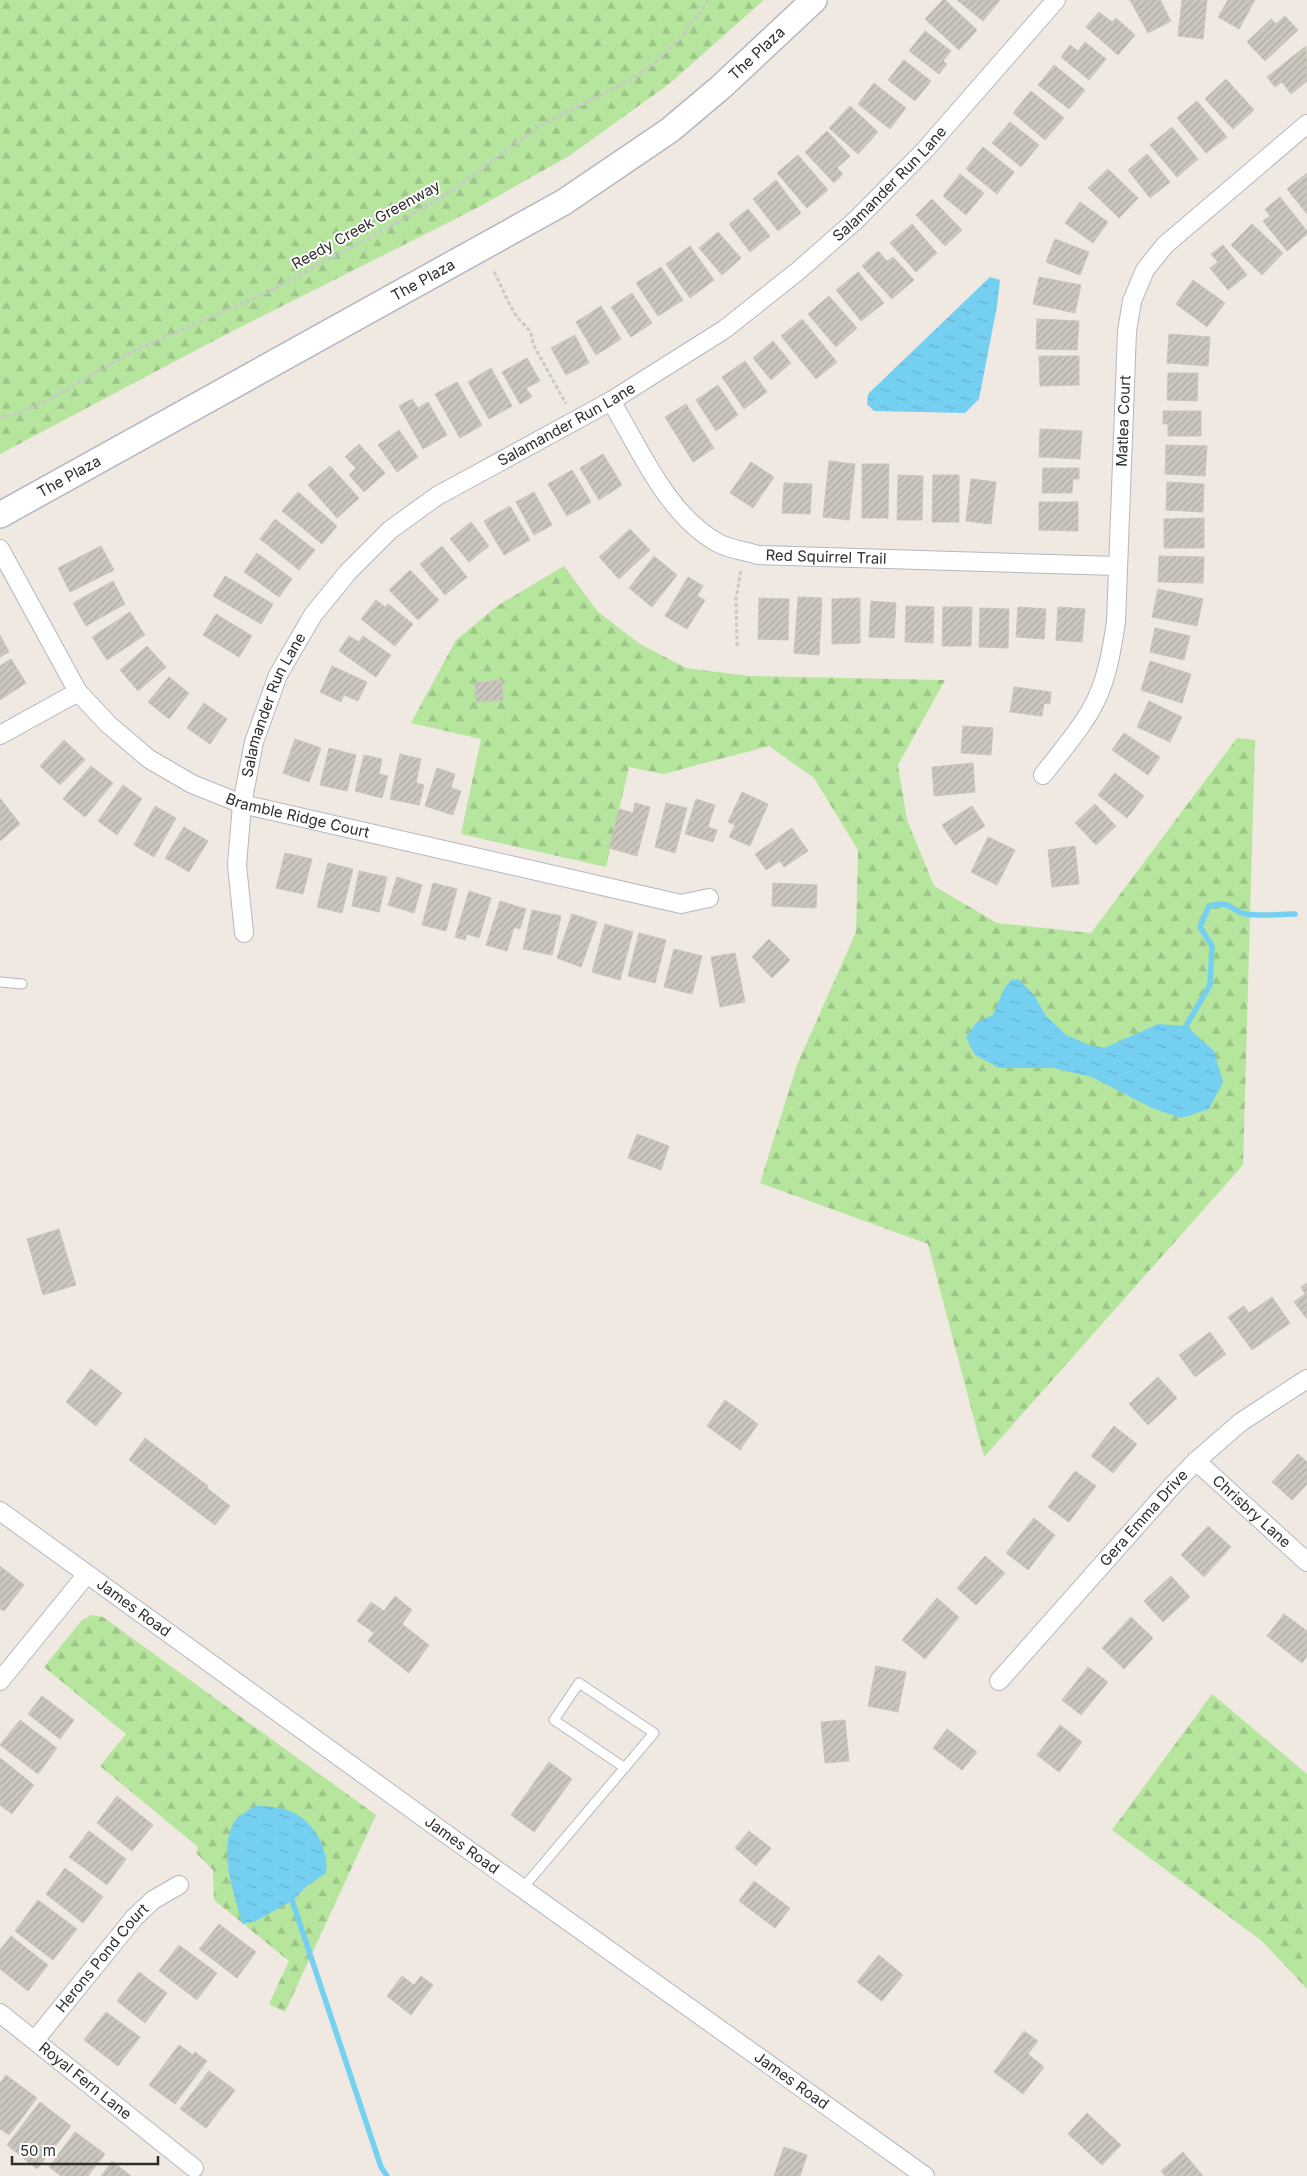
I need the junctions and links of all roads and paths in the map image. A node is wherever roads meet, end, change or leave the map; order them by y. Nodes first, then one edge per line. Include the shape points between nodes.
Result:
1 (709, 0) edge
2 (814, 0) edge
3 (1056, 0) edge
4 (1307, 124) edge
5 (494, 272) dead end
6 (611, 401) junction
7 (566, 404) dead end
8 (0, 417) edge
9 (0, 515) edge
10 (0, 549) edge
11 (1117, 566) junction
12 (741, 570) dead end
13 (737, 646) dead end
14 (78, 692) junction
15 (0, 735) edge
16 (1043, 775) dead end
17 (242, 804) junction
18 (710, 898) dead end
19 (244, 933) dead end
20 (0, 982) edge
21 (22, 984) dead end
22 (1307, 1379) edge
23 (1196, 1461) junction
24 (0, 1512) edge
25 (1307, 1562) edge
26 (87, 1574) junction
27 (0, 1681) edge
28 (999, 1681) dead end
29 (625, 1768) junction
30 (179, 1885) dead end
31 (522, 1889) junction
32 (0, 2013) edge
33 (35, 2040) junction
34 (194, 2168) dead end
35 (925, 2176) edge

1 - 8 path, Reedy Creek Greenway via 679,40 654,63 630,80 538,127 456,188 415,213 266,293 132,352 49,400 17,414
2 - 9 street, The Plaza via 677,124 564,202
3 - 6 street, Salamander Run Lane via 925,150 856,220 725,329
4 - 11 street, Matlea Court via 1165,245 1145,270 1132,301 1127,331
5 - 7 path via 518,318 532,333 533,344
6 - 11 street, Red Squirrel Trail via 669,500 689,521 718,543 758,555
6 - 17 street, Salamander Run Lane via 437,496 390,530 348,572 313,615 278,675 254,742
10 - 14 street, Bramble Ridge Court
11 - 16 street, Matlea Court via 1116,622 1110,662 1097,698
12 - 13 path via 736,598
14 - 15 street
14 - 17 street, Bramble Ridge Court via 108,724 149,759 192,784
17 - 18 street, Bramble Ridge Court via 681,904
17 - 19 street, Salamander Run Lane via 237,865
20 - 21 lane
22 - 23 street, Gera Emma Drive via 1241,1422
23 - 25 street, Chrisbry Lane
23 - 28 street, Gera Emma Drive
24 - 26 street, James Road
26 - 27 street
26 - 31 street, James Road
29 - 29 lane via 554,1720 579,1683 654,1733
29 - 31 lane
30 - 33 street, Herons Pond Court via 153,1900 134,1918
31 - 35 street, James Road
32 - 33 street, Royal Fern Lane
33 - 34 street, Royal Fern Lane

